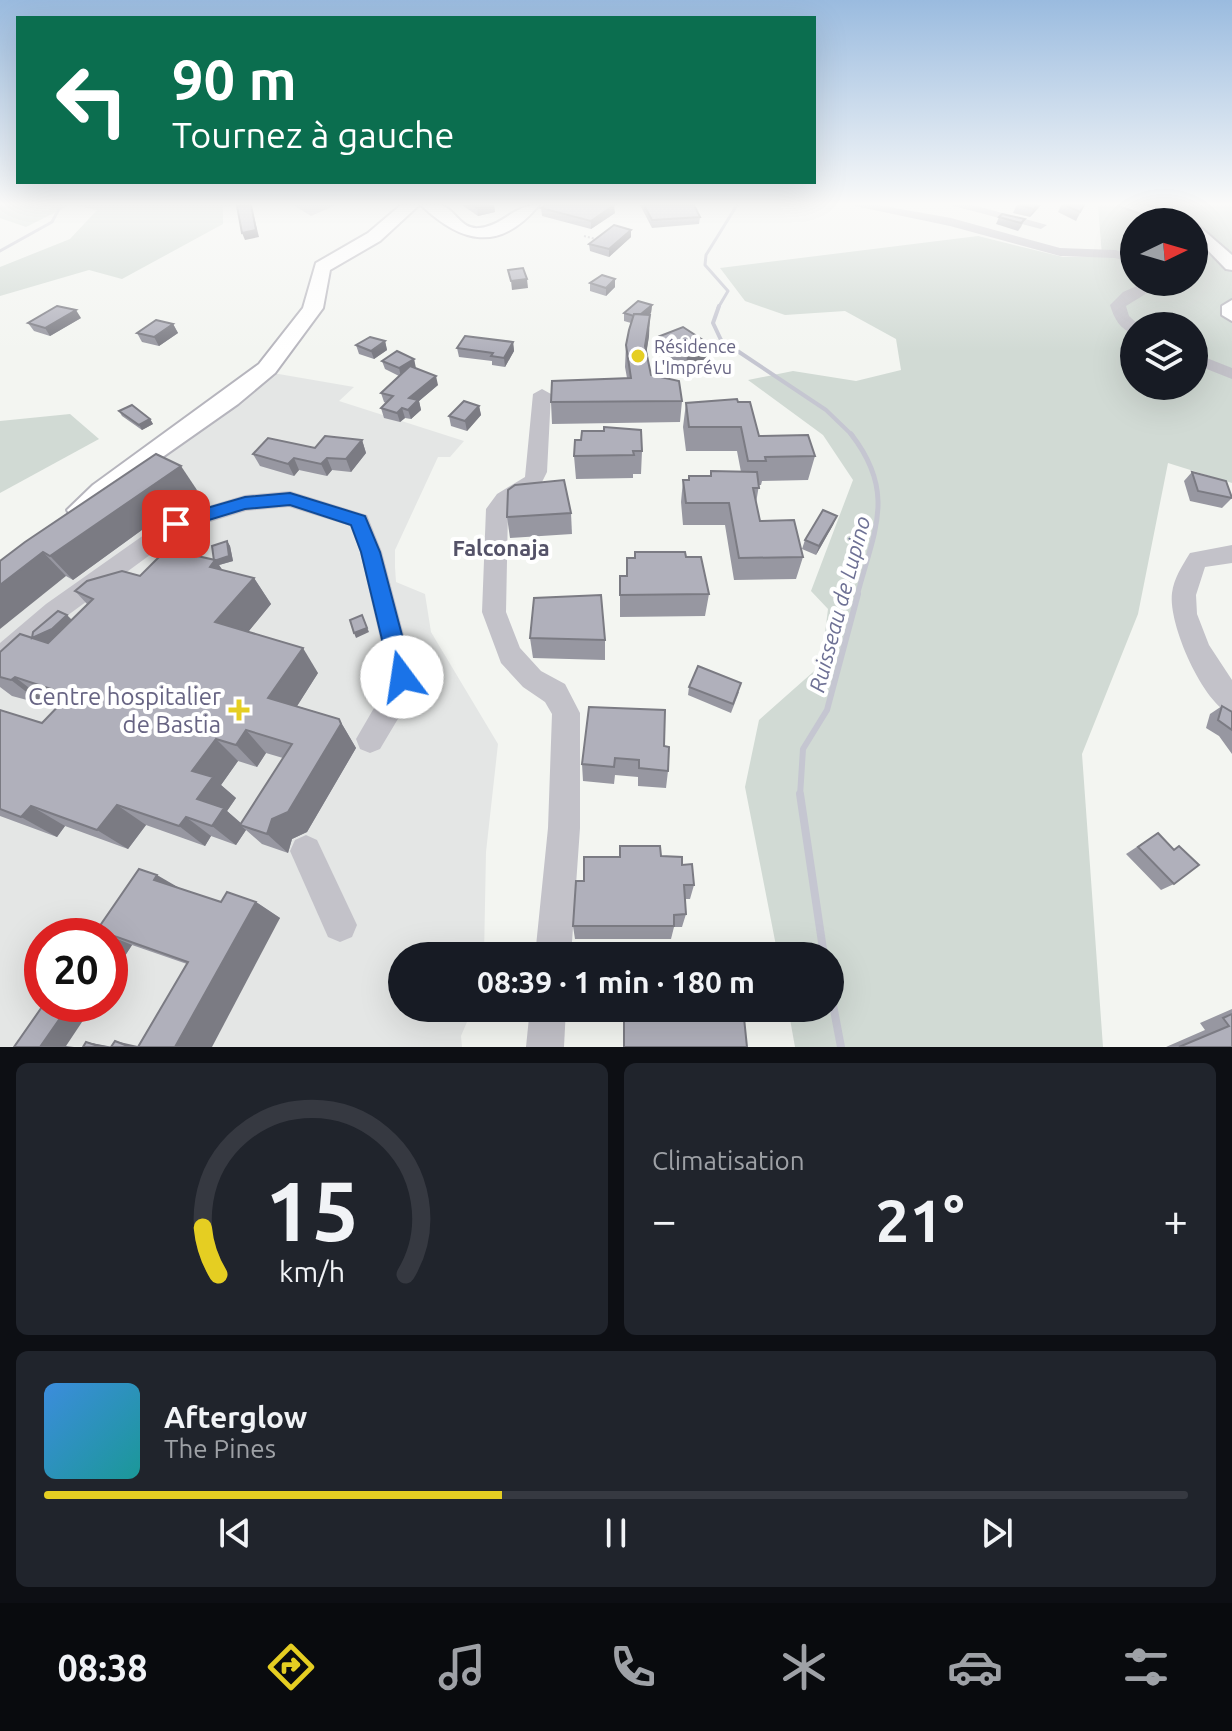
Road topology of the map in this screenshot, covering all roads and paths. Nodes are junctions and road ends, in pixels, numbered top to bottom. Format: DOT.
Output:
graph roads {
  1 [pos="345,254"];
  2 [pos="1091,254"];
  3 [pos="1120,257"];
  4 [pos="1127,296"];
  5 [pos="1232,306"];
  6 [pos="1120,312"];
  7 [pos="1232,315"];
  8 [pos="1208,364"];
  9 [pos="1232,374"];
  10 [pos="542,394"];
  11 [pos="62,525"];
  12 [pos="1232,554"];
  13 [pos="0,659"];
  14 [pos="1232,702"];
  15 [pos="370,739"];
  16 [pos="306,851"];
  17 [pos="340,925"];
  18 [pos="554,942"];
  19 [pos="547,1022"];
  20 [pos="545,1047"];
  1 -- 11 [label="main road"];
  2 -- 3 [label="street"];
  4 -- 6 [label="street"];
  5 -- 7 [label="main road"];
  8 -- 9 [label="street"];
  10 -- 18 [label="street"];
  12 -- 14 [label="street"];
  13 -- 15 [label="street"];
  16 -- 17 [label="street"];
  19 -- 20 [label="street"];
}
